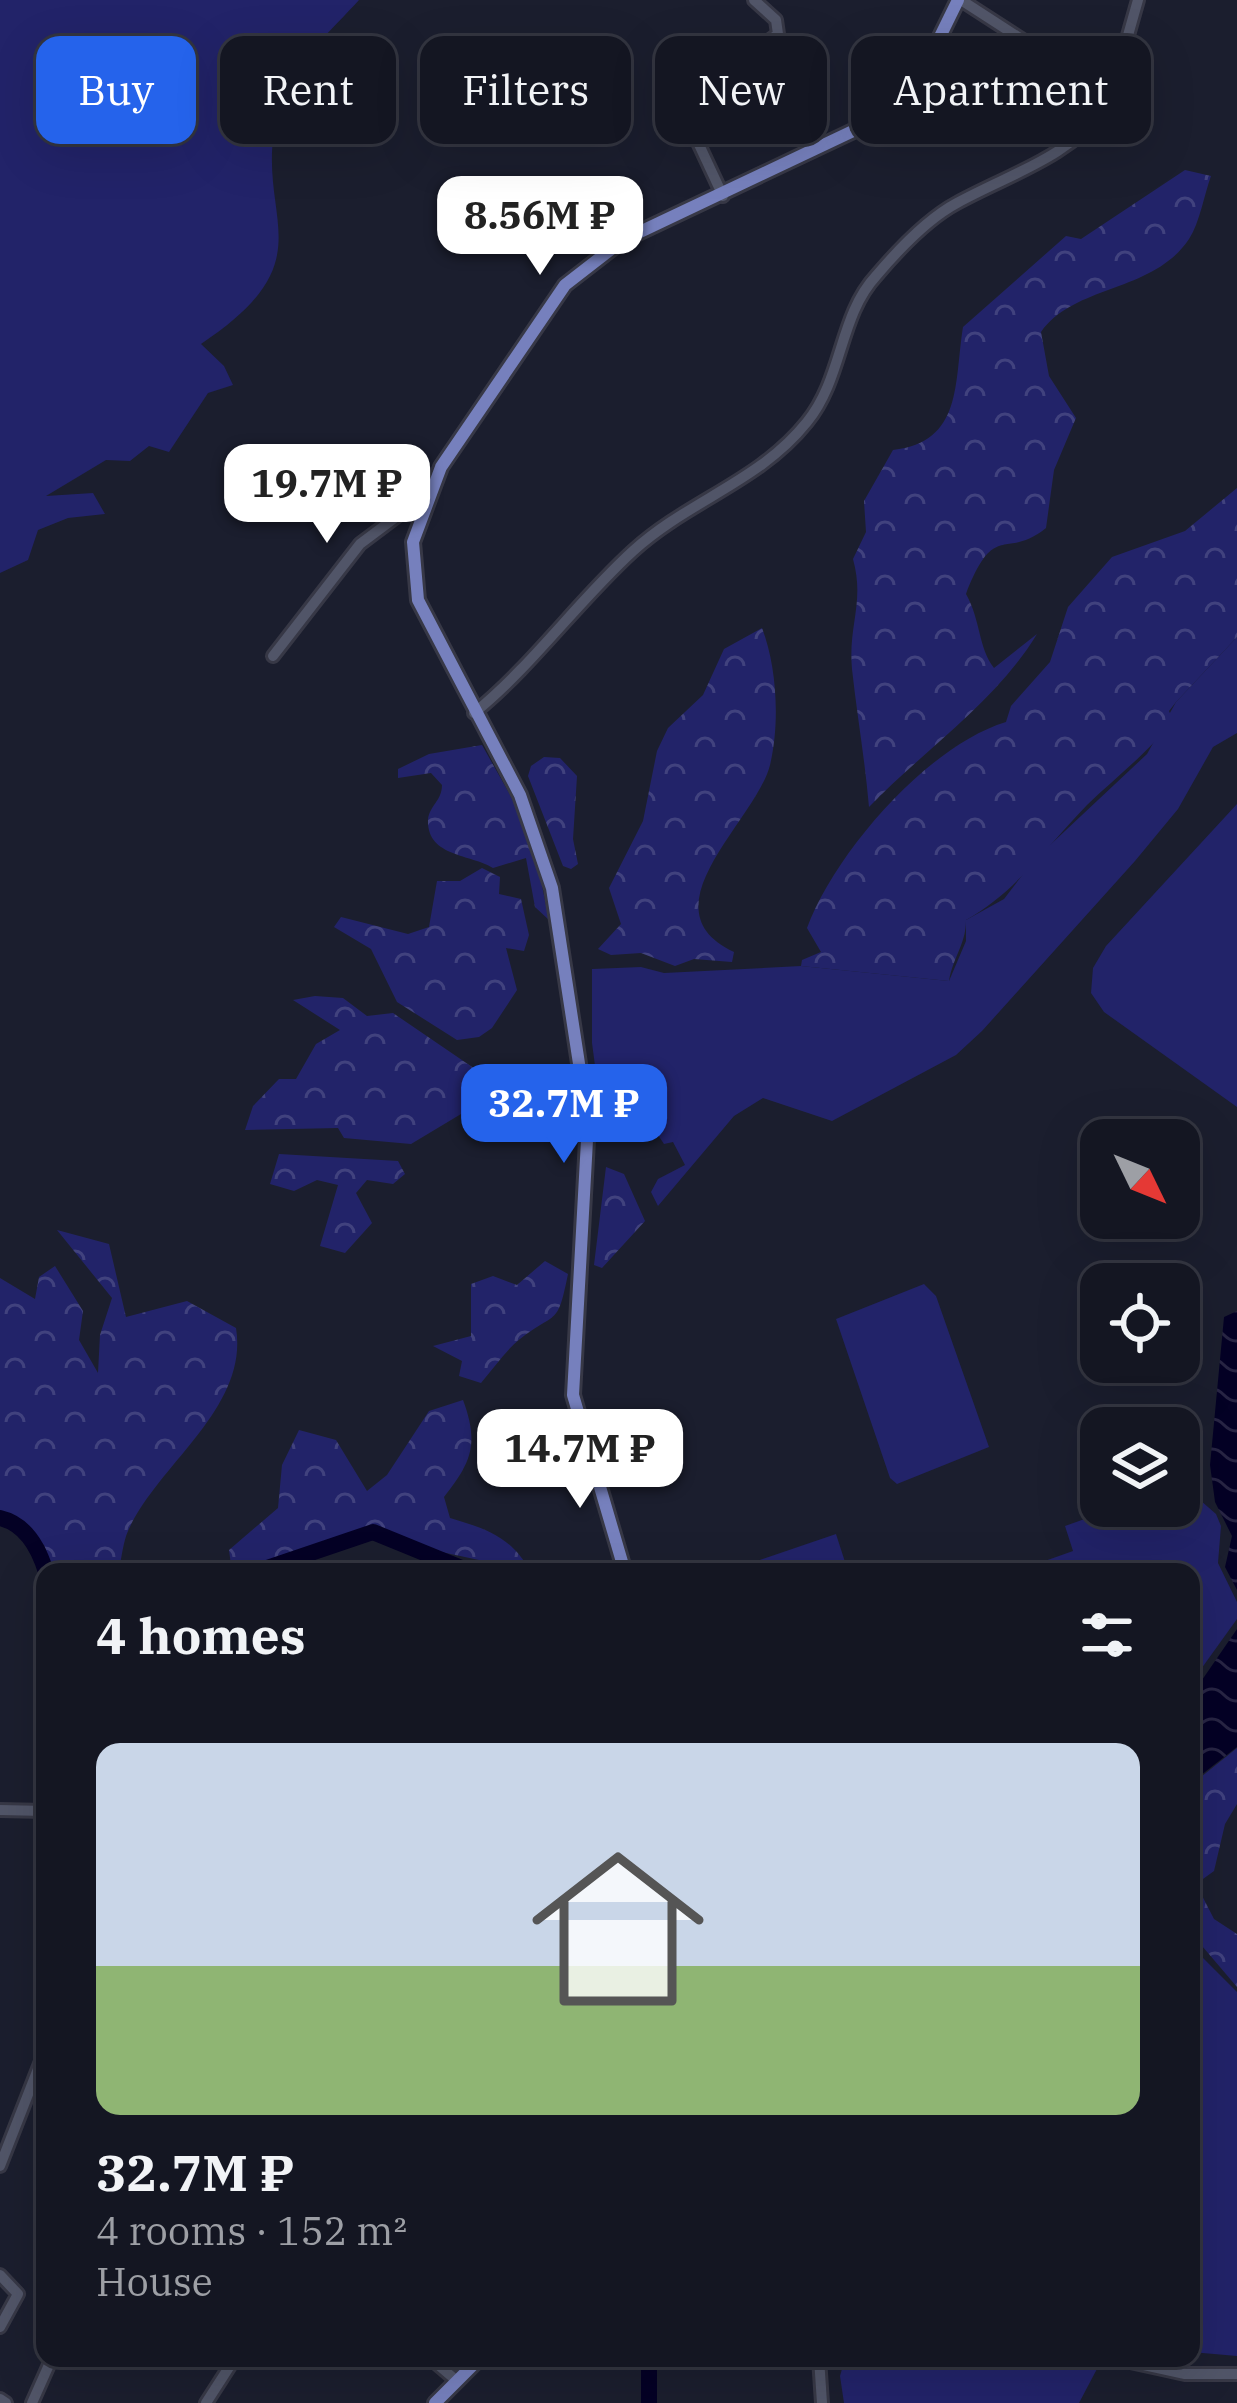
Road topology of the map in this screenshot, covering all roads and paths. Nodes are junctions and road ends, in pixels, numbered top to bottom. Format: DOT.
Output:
graph roads {
  1 [pos="754,0"];
  2 [pos="960,0"];
  3 [pos="1138,0"];
  4 [pos="1016,36"];
  5 [pos="1128,36"];
  6 [pos="1074,144"];
  7 [pos="723,196"];
  8 [pos="428,494"];
  9 [pos="273,656"];
  10 [pos="474,713"];
  11 [pos="622,1563"];
  12 [pos="0,1810"];
  13 [pos="36,1810"];
  14 [pos="36,2073"];
  15 [pos="0,2166"];
  16 [pos="0,2275"];
  17 [pos="0,2327"];
  18 [pos="48,2367"];
  19 [pos="229,2367"];
  20 [pos="441,2367"];
  21 [pos="471,2367"];
  22 [pos="820,2367"];
  23 [pos="1153,2367"];
  24 [pos="1237,2374"];
  25 [pos="458,2381"];
  26 [pos="32,2403"];
  27 [pos="206,2403"];
  28 [pos="435,2403"];
  29 [pos="822,2403"];
  1 -- 7 [label="street"];
  2 -- 4 [label="street"];
  2 -- 7 [label="main road"];
  3 -- 5 [label="street"];
  6 -- 10 [label="street"];
  7 -- 8 [label="main road"];
  8 -- 9 [label="street"];
  8 -- 10 [label="main road"];
  10 -- 11 [label="main road"];
  12 -- 13 [label="street"];
  14 -- 15 [label="street"];
  16 -- 17 [label="street"];
  18 -- 26 [label="street"];
  19 -- 27 [label="street"];
  20 -- 25 [label="street"];
  21 -- 25 [label="main road"];
  22 -- 29 [label="street"];
  23 -- 24 [label="street"];
  25 -- 28 [label="main road"];
}
